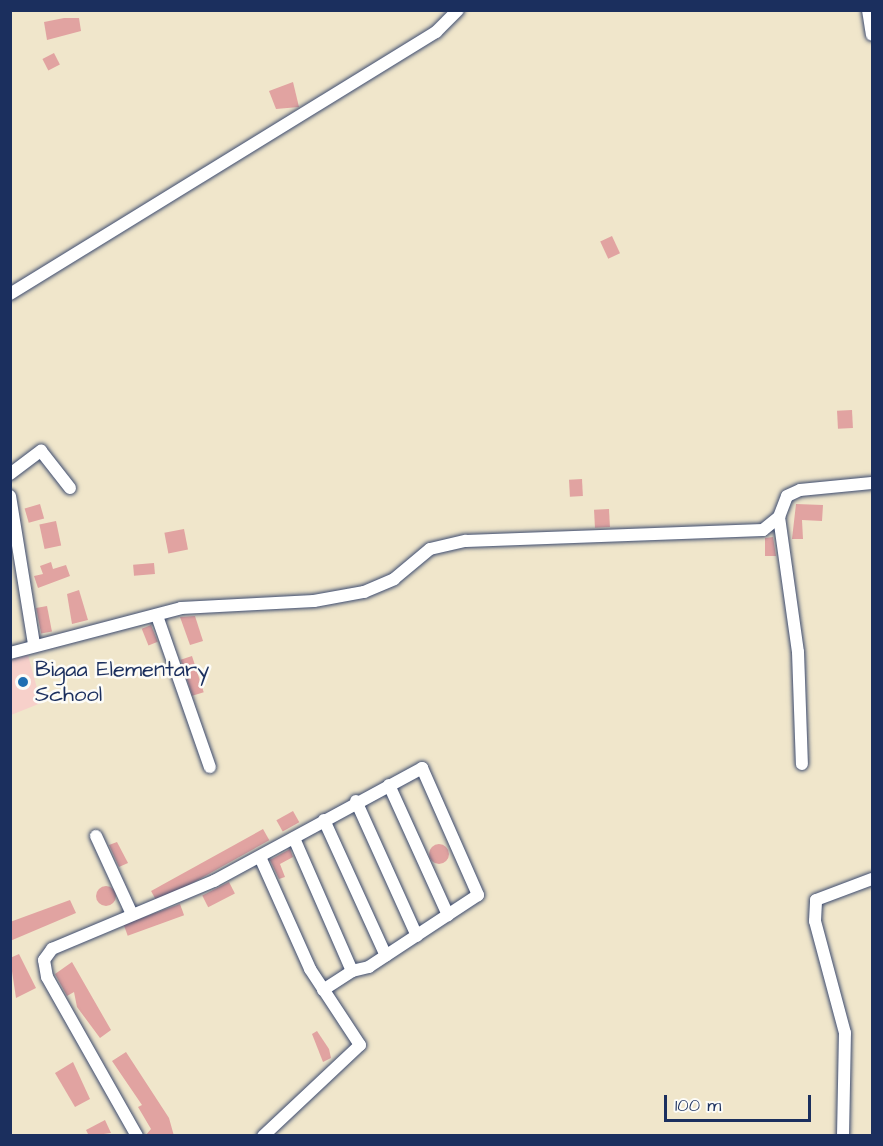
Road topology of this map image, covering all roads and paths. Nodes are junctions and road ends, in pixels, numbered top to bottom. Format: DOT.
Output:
graph roads {
  1 [pos="458,10"];
  2 [pos="868,10"];
  3 [pos="873,35"];
  4 [pos="10,294"];
  5 [pos="10,474"];
  6 [pos="873,483"];
  7 [pos="70,488"];
  8 [pos="10,496"];
  9 [pos="779,517"];
  10 [pos="157,616"];
  11 [pos="34,645"];
  12 [pos="10,653"];
  13 [pos="802,764"];
  14 [pos="210,767"];
  15 [pos="389,785"];
  16 [pos="356,801"];
  17 [pos="324,820"];
  18 [pos="96,837"];
  19 [pos="294,838"];
  20 [pos="260,857"];
  21 [pos="873,879"];
  22 [pos="131,912"];
  23 [pos="448,915"];
  24 [pos="417,936"];
  25 [pos="386,956"];
  26 [pos="352,971"];
  27 [pos="323,990"];
  28 [pos="137,1136"];
  29 [pos="263,1136"];
  30 [pos="843,1136"];
  1 -- 4 [label="street"];
  2 -- 3 [label="street"];
  5 -- 7 [label="street"];
  6 -- 9 [label="street"];
  8 -- 11 [label="street"];
  9 -- 10 [label="street"];
  9 -- 13 [label="street"];
  10 -- 11 [label="street"];
  10 -- 14 [label="street"];
  11 -- 12 [label="street"];
  15 -- 16 [label="street"];
  15 -- 23 [label="street"];
  15 -- 23 [label="street"];
  16 -- 17 [label="street"];
  16 -- 24 [label="street"];
  17 -- 19 [label="street"];
  17 -- 25 [label="street"];
  18 -- 22 [label="street"];
  19 -- 20 [label="street"];
  19 -- 26 [label="street"];
  20 -- 22 [label="street"];
  20 -- 27 [label="street"];
  21 -- 30 [label="street"];
  22 -- 28 [label="street"];
  23 -- 24 [label="street"];
  24 -- 25 [label="street"];
  25 -- 26 [label="street"];
  26 -- 27 [label="street"];
  27 -- 29 [label="street"];
}
